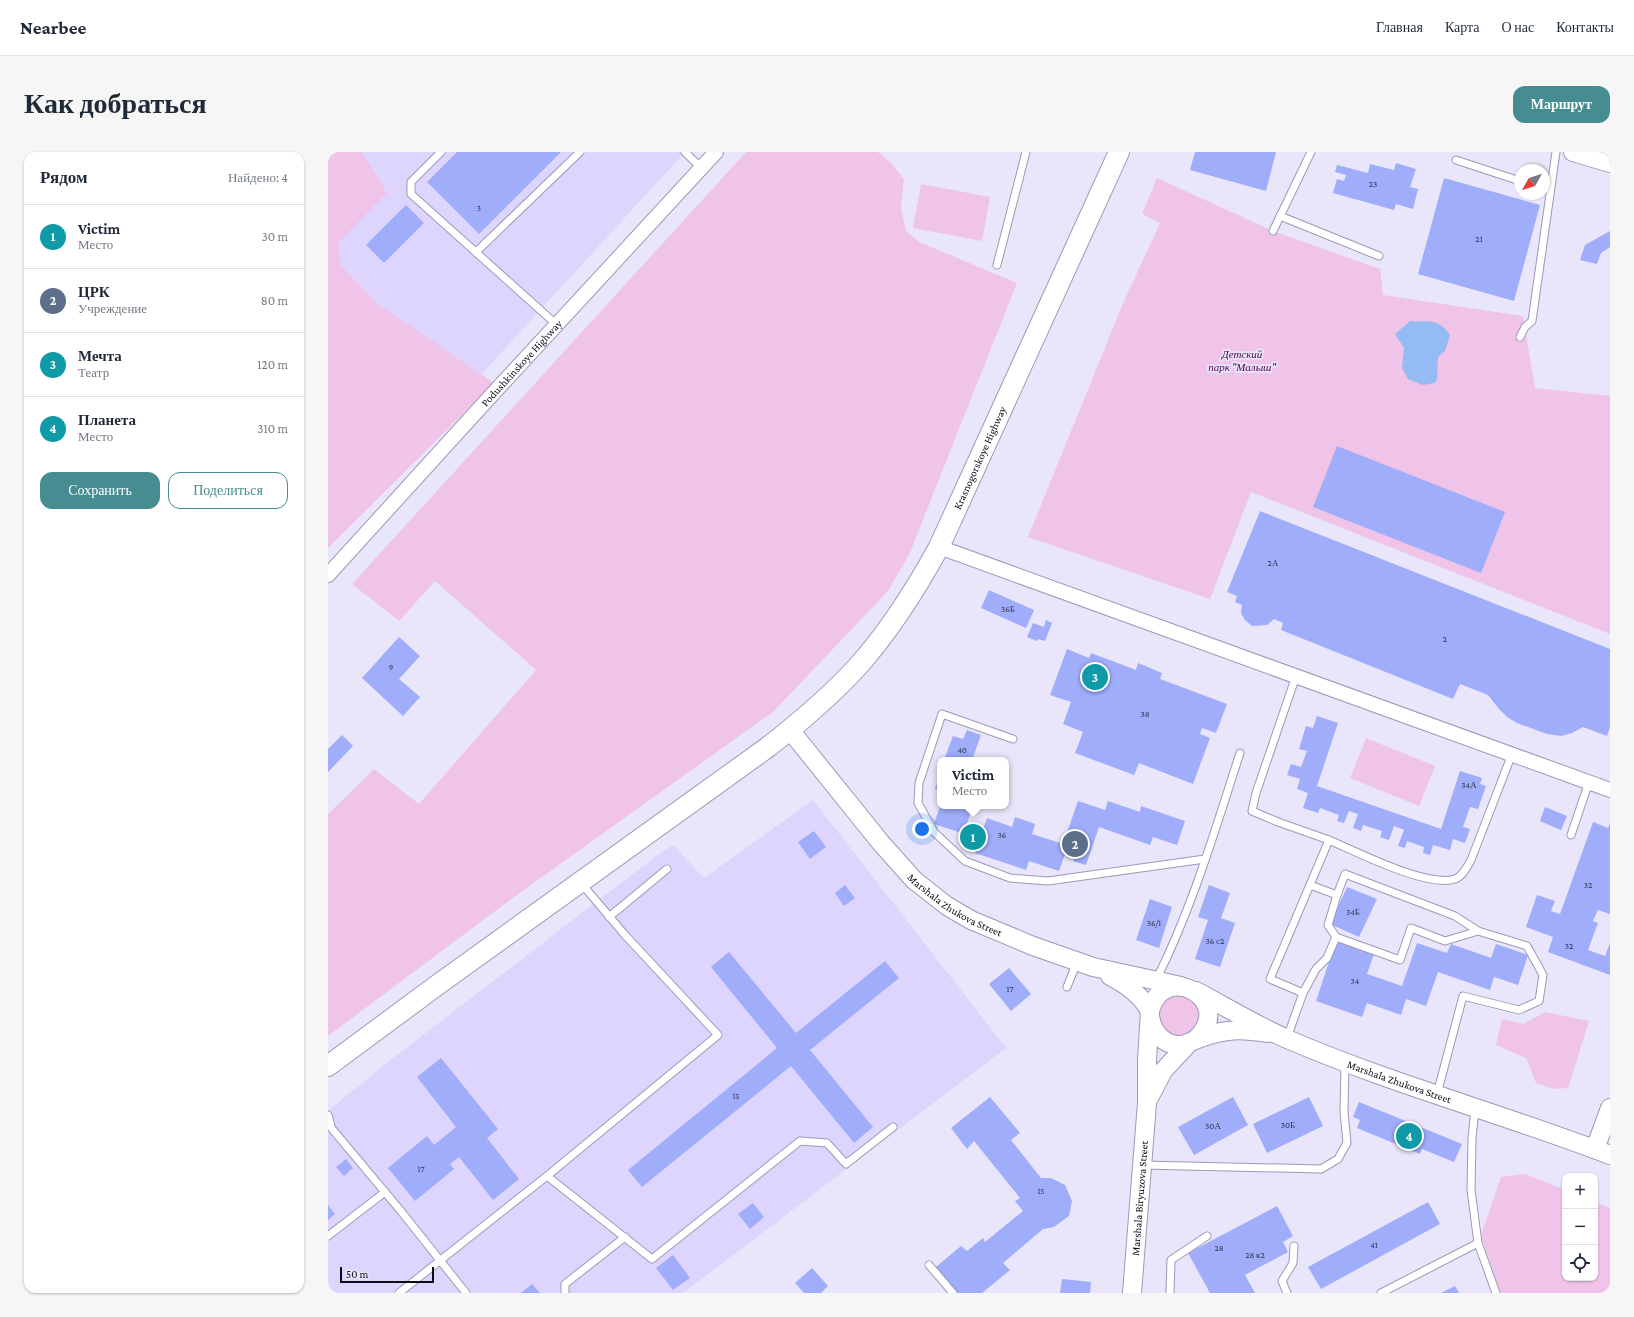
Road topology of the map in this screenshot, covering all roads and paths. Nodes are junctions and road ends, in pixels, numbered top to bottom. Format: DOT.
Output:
graph roads {
  1 [pos="441,152"];
  2 [pos="580,152"];
  3 [pos="685,152"];
  4 [pos="716,152"];
  5 [pos="1026,152"];
  6 [pos="1119,152"];
  7 [pos="1311,152"];
  8 [pos="1556,152"];
  9 [pos="1573,152"];
  10 [pos="1456,160"];
  11 [pos="1610,163"];
  12 [pos="701,168"];
  13 [pos="1550,177"];
  14 [pos="1514,179"];
  15 [pos="1546,200"];
  16 [pos="1280,216"];
  17 [pos="1273,231"];
  18 [pos="476,252"];
  19 [pos="1379,256"];
  20 [pos="997,265"];
  21 [pos="557,325"];
  22 [pos="1520,337"];
  23 [pos="939,547"];
  24 [pos="328,575"];
  25 [pos="1296,676"];
  26 [pos="790,730"];
  27 [pos="1013,739"];
  28 [pos="1240,753"];
  29 [pos="1512,754"];
  30 [pos="1589,782"];
  31 [pos="1610,790"];
  32 [pos="1571,835"];
  33 [pos="1329,840"];
  34 [pos="1205,859"];
  35 [pos="667,869"];
  36 [pos="580,882"];
  37 [pos="1310,885"];
  38 [pos="1336,895"];
  39 [pos="609,917"];
  40 [pos="1478,931"];
  41 [pos="1336,937"];
  42 [pos="1085,964"];
  43 [pos="1155,981"];
  44 [pos="1067,987"];
  45 [pos="1188,989"];
  46 [pos="1303,993"];
  47 [pos="1150,1013"];
  48 [pos="1283,1037"];
  49 [pos="1192,1041"];
  50 [pos="1345,1062"];
  51 [pos="328,1066"];
  52 [pos="1436,1095"];
  53 [pos="1147,1103"];
  54 [pos="1475,1108"];
  55 [pos="1610,1108"];
  56 [pos="328,1115"];
  57 [pos="330,1125"];
  58 [pos="893,1127"];
  59 [pos="1603,1152"];
  60 [pos="1142,1166"];
  61 [pos="547,1176"];
  62 [pos="385,1192"];
  63 [pos="328,1236"];
  64 [pos="1207,1236"];
  65 [pos="625,1237"];
  66 [pos="1478,1243"];
  67 [pos="1294,1246"];
  68 [pos="439,1260"];
  69 [pos="929,1265"];
  70 [pos="398,1293"];
  71 [pos="466,1293"];
  72 [pos="565,1293"];
  73 [pos="953,1293"];
  74 [pos="1132,1293"];
  75 [pos="1170,1293"];
  76 [pos="1287,1293"];
  77 [pos="1381,1293"];
  78 [pos="1496,1293"];
  1 -- 18 [label="lane"];
  2 -- 18 [label="lane"];
  3 -- 12 [label="lane"];
  4 -- 12 [label="street, Podushkinskoye Highway"];
  5 -- 20 [label="lane"];
  6 -- 23 [label="main road, Krasnogorskoye Highway"];
  7 -- 16 [label="lane"];
  8 -- 13 [label="lane"];
  9 -- 11 [label="street"];
  10 -- 14 [label="lane"];
  12 -- 21 [label="street, Podushkinskoye Highway"];
  15 -- 22 [label="lane"];
  16 -- 17 [label="lane"];
  16 -- 19 [label="lane"];
  18 -- 21 [label="lane"];
  21 -- 24 [label="street, Podushkinskoye Highway"];
  23 -- 25 [label="street"];
  23 -- 26 [label="main road, Krasnogorskoye Highway"];
  25 -- 29 [label="street"];
  25 -- 33 [label="lane"];
  26 -- 36 [label="main road, Krasnogorskoye Highway"];
  26 -- 42 [label="street, Marshala Zhukova Street"];
  27 -- 34 [label="lane"];
  28 -- 34 [label="lane"];
  29 -- 30 [label="street"];
  29 -- 33 [label="lane"];
  30 -- 31 [label="street"];
  30 -- 32 [label="lane"];
  33 -- 37 [label="lane"];
  34 -- 43 [label="lane"];
  35 -- 39 [label="lane"];
  36 -- 39 [label="lane"];
  36 -- 51 [label="main road, Krasnogorskoye Highway"];
  37 -- 38 [label="lane"];
  37 -- 46 [label="lane"];
  38 -- 40 [label="lane"];
  38 -- 41 [label="lane"];
  39 -- 61 [label="lane"];
  40 -- 41 [label="lane"];
  40 -- 52 [label="lane"];
  41 -- 46 [label="lane"];
  42 -- 43 [label="street, Marshala Zhukova Street"];
  42 -- 44 [label="lane"];
  42 -- 47 [label="street"];
  43 -- 45 [label="street, Marshala Zhukova Street"];
  45 -- 47 [label="street"];
  45 -- 48 [label="street, Marshala Zhukova Street"];
  45 -- 49 [label="street"];
  46 -- 48 [label="lane"];
  47 -- 49 [label="street"];
  47 -- 53 [label="street, Marshala Biryuzova Street"];
  48 -- 49 [label="street"];
  48 -- 50 [label="street, Marshala Zhukova Street"];
  49 -- 53 [label="street"];
  50 -- 52 [label="street, Marshala Zhukova Street"];
  50 -- 60 [label="lane"];
  52 -- 54 [label="street, Marshala Zhukova Street"];
  53 -- 60 [label="street, Marshala Biryuzova Street"];
  54 -- 59 [label="street, Marshala Zhukova Street"];
  54 -- 66 [label="lane"];
  55 -- 59 [label="street"];
  56 -- 57 [label="lane"];
  57 -- 62 [label="lane"];
  58 -- 65 [label="lane"];
  60 -- 74 [label="street, Marshala Biryuzova Street"];
  61 -- 65 [label="lane"];
  61 -- 68 [label="lane"];
  62 -- 63 [label="lane"];
  62 -- 68 [label="lane"];
  64 -- 75 [label="lane"];
  65 -- 72 [label="lane"];
  66 -- 77 [label="lane"];
  66 -- 78 [label="lane"];
  67 -- 76 [label="lane"];
  68 -- 70 [label="lane"];
  68 -- 71 [label="lane"];
  69 -- 73 [label="lane"];
}
